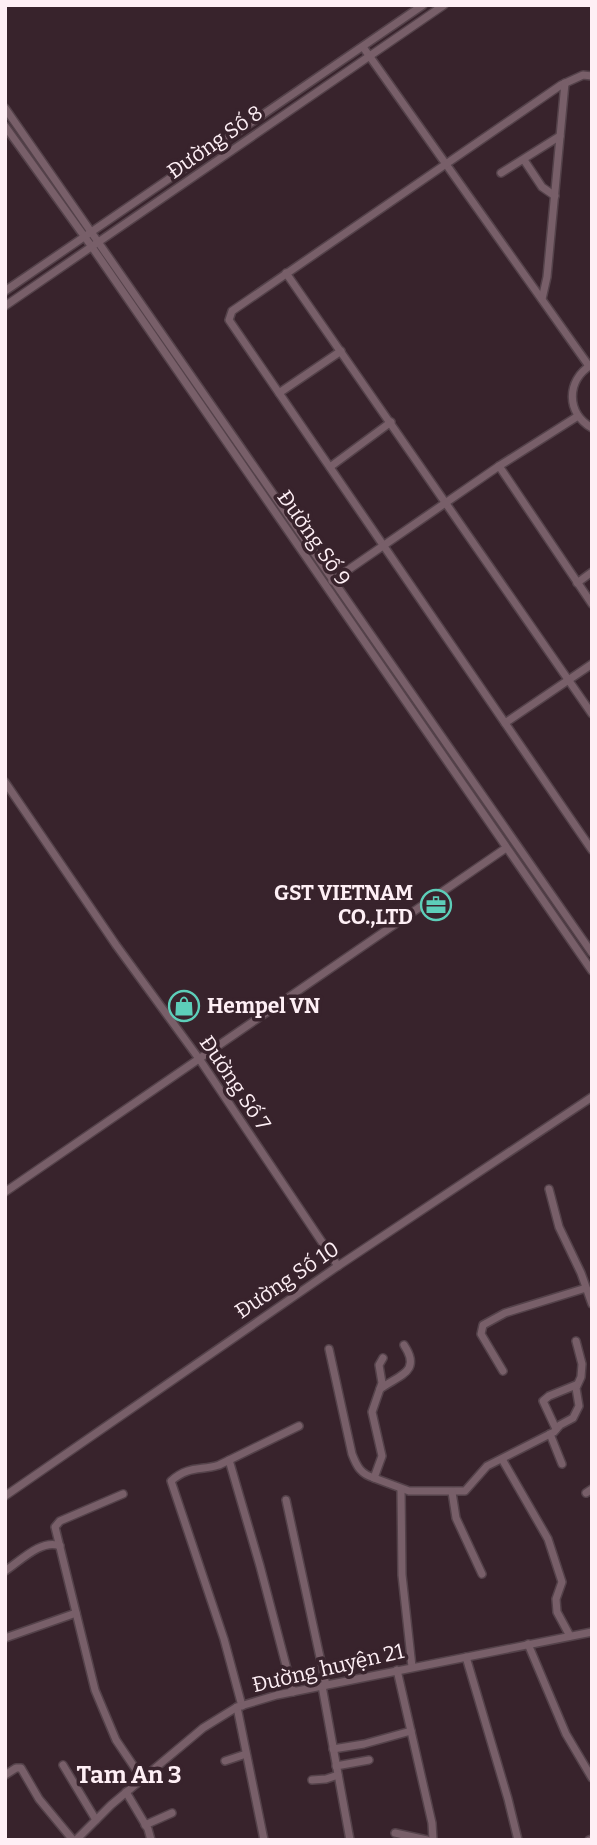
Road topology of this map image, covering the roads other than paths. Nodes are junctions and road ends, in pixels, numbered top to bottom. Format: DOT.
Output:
graph roads {
  1 [pos="423,5"];
  2 [pos="444,5"];
  3 [pos="363,47"];
  4 [pos="368,57"];
  5 [pos="592,76"];
  6 [pos="565,83"];
  7 [pos="5,108"];
  8 [pos="5,126"];
  9 [pos="560,136"];
  10 [pos="524,160"];
  11 [pos="446,163"];
  12 [pos="501,173"];
  13 [pos="555,197"];
  14 [pos="91,232"];
  15 [pos="83,238"];
  16 [pos="100,242"];
  17 [pos="92,247"];
  18 [pos="286,273"];
  19 [pos="5,291"];
  20 [pos="542,299"];
  21 [pos="5,306"];
  22 [pos="341,351"];
  23 [pos="590,365"];
  24 [pos="279,393"];
  25 [pos="578,416"];
  26 [pos="391,422"];
  27 [pos="592,428"];
  28 [pos="499,466"];
  29 [pos="330,467"];
  30 [pos="446,503"];
  31 [pos="383,545"];
  32 [pos="592,572"];
  33 [pos="334,580"];
  34 [pos="577,583"];
  35 [pos="325,585"];
  36 [pos="592,604"];
  37 [pos="592,664"];
  38 [pos="568,679"];
  39 [pos="592,714"];
  40 [pos="505,723"];
  41 [pos="5,782"];
  42 [pos="506,848"];
  43 [pos="592,850"];
  44 [pos="592,953"];
  45 [pos="592,971"];
  46 [pos="200,1060"];
  47 [pos="592,1097"];
  48 [pos="549,1189"];
  49 [pos="5,1192"];
  50 [pos="338,1266"];
  51 [pos="586,1288"];
  52 [pos="592,1304"];
  53 [pos="576,1341"];
  54 [pos="404,1345"];
  55 [pos="329,1349"];
  56 [pos="383,1358"];
  57 [pos="503,1371"];
  58 [pos="576,1385"];
  59 [pos="380,1389"];
  60 [pos="299,1426"];
  61 [pos="553,1431"];
  62 [pos="229,1460"];
  63 [pos="502,1460"];
  64 [pos="562,1464"];
  65 [pos="374,1478"];
  66 [pos="401,1489"];
  67 [pos="452,1492"];
  68 [pos="123,1494"];
  69 [pos="5,1496"];
  70 [pos="286,1500"];
  71 [pos="60,1546"];
  72 [pos="5,1571"];
  73 [pos="482,1574"];
  74 [pos="76,1613"];
  75 [pos="592,1632"];
  76 [pos="570,1636"];
  77 [pos="5,1638"];
  78 [pos="528,1644"];
  79 [pos="466,1657"];
  80 [pos="412,1667"];
  81 [pos="397,1670"];
  82 [pos="324,1686"];
  83 [pos="293,1692"];
  84 [pos="239,1707"];
  85 [pos="411,1731"];
  86 [pos="333,1749"];
  87 [pos="246,1754"];
  88 [pos="369,1760"];
  89 [pos="225,1761"];
  90 [pos="63,1765"];
  91 [pos="336,1766"];
  92 [pos="5,1775"];
  93 [pos="338,1775"];
  94 [pos="592,1777"];
  95 [pos="143,1780"];
  96 [pos="313,1780"];
  97 [pos="126,1793"];
  98 [pos="172,1813"];
  99 [pos="96,1820"];
  100 [pos="145,1825"];
  101 [pos="395,1833"];
  102 [pos="79,1838"];
  103 [pos="151,1840"];
  104 [pos="264,1840"];
  105 [pos="350,1840"];
  106 [pos="427,1840"];
  107 [pos="433,1840"];
  108 [pos="517,1840"];
  1 -- 3 [label="street, Đường Số 8"];
  2 -- 4 [label="street, Đường Số 8"];
  3 -- 4 [label="street"];
  3 -- 14 [label="street, Đường Số 8"];
  4 -- 11 [label="street"];
  4 -- 16 [label="street, Đường Số 8"];
  5 -- 6 [label="street"];
  6 -- 9 [label="street"];
  6 -- 11 [label="street"];
  7 -- 14 [label="street, Đường Số 9"];
  8 -- 15 [label="street, Đường Số 9"];
  9 -- 10 [label="street"];
  9 -- 13 [label="street"];
  10 -- 12 [label="street"];
  10 -- 13 [label="street"];
  11 -- 18 [label="street"];
  11 -- 20 [label="street"];
  13 -- 20 [label="street"];
  14 -- 15 [label="street, Đường Số 8"];
  14 -- 16 [label="street, Đường Số 9"];
  15 -- 17 [label="street, Đường Số 9"];
  15 -- 19 [label="street, Đường Số 8"];
  16 -- 17 [label="street, Đường Số 8"];
  16 -- 33 [label="street, Đường Số 9"];
  17 -- 21 [label="street, Đường Số 8"];
  17 -- 35 [label="street, Đường Số 9"];
  18 -- 22 [label="street"];
  18 -- 24 [label="street"];
  20 -- 23 [label="street"];
  22 -- 24 [label="street"];
  22 -- 26 [label="street"];
  23 -- 25 [label="street"];
  24 -- 29 [label="street"];
  25 -- 27 [label="street"];
  25 -- 28 [label="street"];
  26 -- 29 [label="street"];
  26 -- 30 [label="street"];
  28 -- 30 [label="street"];
  28 -- 34 [label="street"];
  29 -- 31 [label="street"];
  30 -- 31 [label="street"];
  30 -- 38 [label="street"];
  31 -- 33 [label="street"];
  31 -- 40 [label="street"];
  32 -- 34 [label="street"];
  33 -- 35 [label="street"];
  33 -- 44 [label="street, Đường Số 9"];
  34 -- 36 [label="street"];
  35 -- 42 [label="street, Đường Số 9"];
  37 -- 38 [label="street"];
  38 -- 39 [label="street"];
  38 -- 40 [label="street"];
  40 -- 43 [label="street"];
  41 -- 46 [label="street, Đường Số 7"];
  42 -- 45 [label="street, Đường Số 9"];
  42 -- 46 [label="street"];
  46 -- 49 [label="street"];
  46 -- 50 [label="street, Đường Số 7"];
  47 -- 50 [label="street, Đường Số 10"];
  48 -- 51 [label="street"];
  50 -- 69 [label="street, Đường Số 10"];
  51 -- 52 [label="street"];
  51 -- 57 [label="street"];
  53 -- 58 [label="street"];
  54 -- 59 [label="street"];
  55 -- 65 [label="street"];
  56 -- 59 [label="street"];
  58 -- 61 [label="street"];
  58 -- 61 [label="street"];
  59 -- 65 [label="street"];
  60 -- 62 [label="street"];
  61 -- 63 [label="street"];
  61 -- 64 [label="street"];
  62 -- 83 [label="street"];
  62 -- 84 [label="street"];
  63 -- 67 [label="street"];
  63 -- 76 [label="street"];
  65 -- 66 [label="street"];
  66 -- 67 [label="street"];
  66 -- 80 [label="street"];
  67 -- 73 [label="street"];
  68 -- 71 [label="street"];
  70 -- 82 [label="street"];
  71 -- 72 [label="street"];
  71 -- 74 [label="street"];
  74 -- 77 [label="street"];
  74 -- 95 [label="street"];
  75 -- 76 [label="street, Đường huyện 21"];
  76 -- 78 [label="street, Đường huyện 21"];
  78 -- 79 [label="street, Đường huyện 21"];
  78 -- 94 [label="street"];
  79 -- 80 [label="street, Đường huyện 21"];
  79 -- 108 [label="street"];
  80 -- 81 [label="street, Đường huyện 21"];
  81 -- 82 [label="street, Đường huyện 21"];
  81 -- 85 [label="street"];
  82 -- 83 [label="street, Đường huyện 21"];
  82 -- 86 [label="street"];
  83 -- 84 [label="street, Đường huyện 21"];
  84 -- 87 [label="street"];
  84 -- 95 [label="street, Đường huyện 21"];
  85 -- 86 [label="street"];
  85 -- 107 [label="street"];
  86 -- 91 [label="street"];
  87 -- 89 [label="street"];
  87 -- 104 [label="street"];
  88 -- 91 [label="street"];
  90 -- 99 [label="street"];
  91 -- 93 [label="street"];
  92 -- 102 [label="street"];
  93 -- 96 [label="street"];
  93 -- 105 [label="street"];
  95 -- 97 [label="street, Đường huyện 21"];
  97 -- 99 [label="street, Đường huyện 21"];
  97 -- 100 [label="street"];
  98 -- 100 [label="street"];
  99 -- 102 [label="street, Đường huyện 21"];
  100 -- 103 [label="street"];
  101 -- 106 [label="street"];
}
